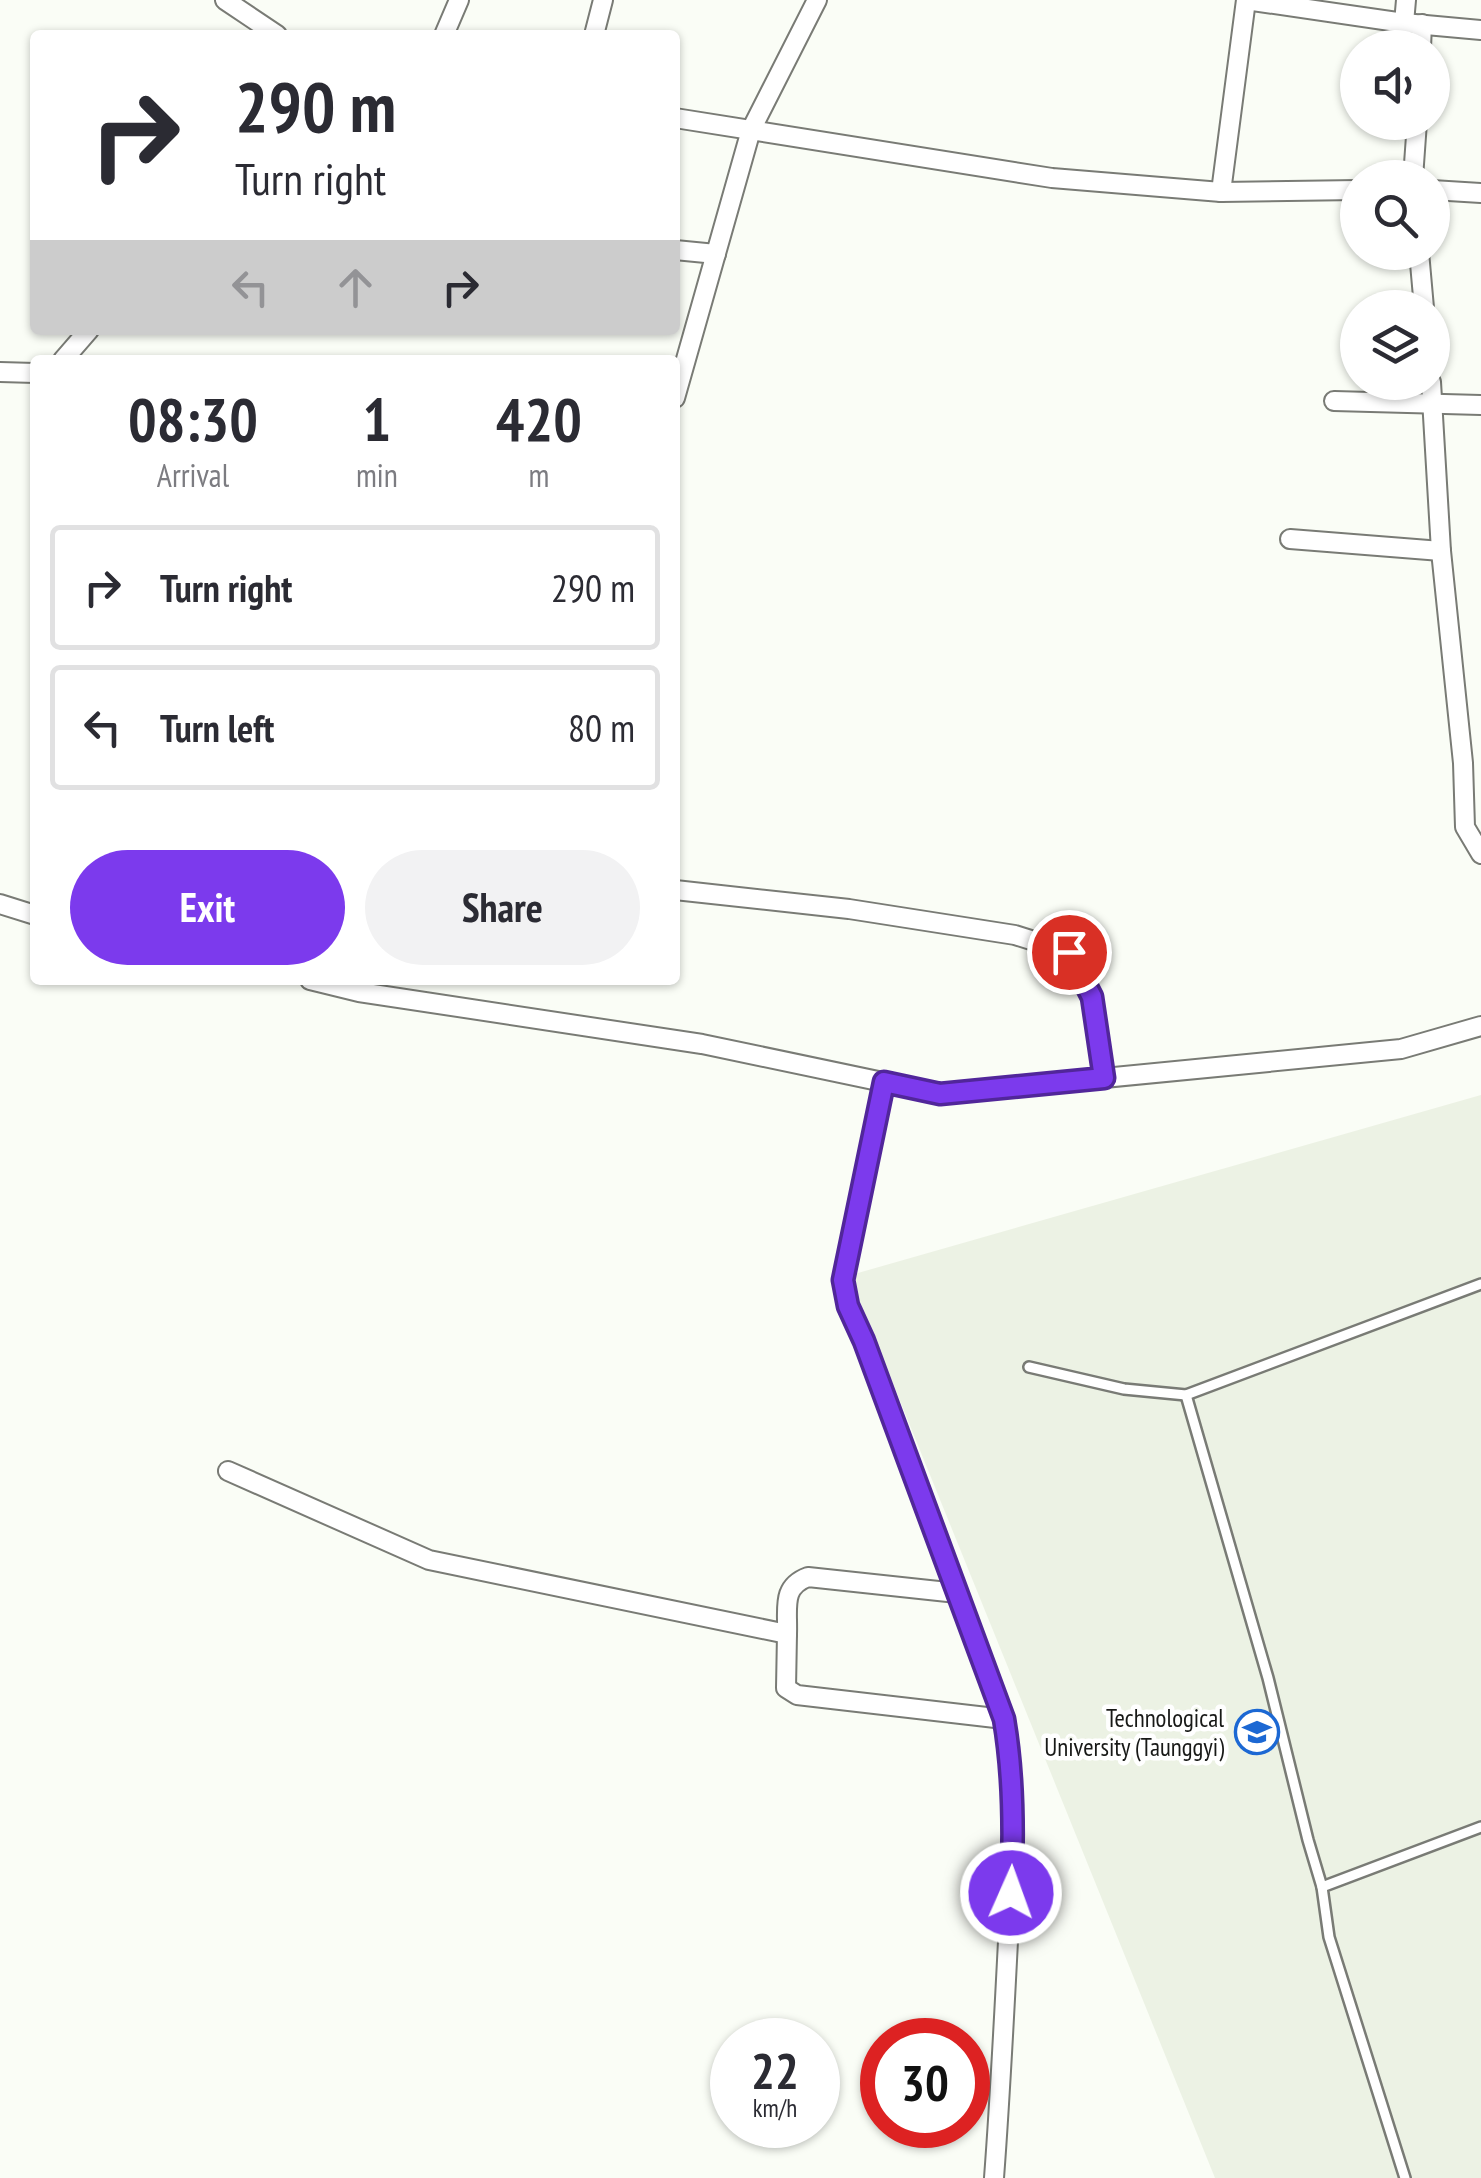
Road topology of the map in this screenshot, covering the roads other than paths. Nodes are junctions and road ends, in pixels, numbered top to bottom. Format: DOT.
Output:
graph roads {
  1 [pos="224,0"];
  2 [pos="460,0"];
  3 [pos="604,0"];
  4 [pos="818,0"];
  5 [pos="1246,0"];
  6 [pos="1406,0"];
  7 [pos="1413,23"];
  8 [pos="269,30"];
  9 [pos="446,30"];
  10 [pos="595,30"];
  11 [pos="1415,30"];
  12 [pos="1481,30"];
  13 [pos="680,119"];
  14 [pos="751,130"];
  15 [pos="1340,190"];
  16 [pos="1450,191"];
  17 [pos="1220,192"];
  18 [pos="1481,194"];
  19 [pos="680,250"];
  20 [pos="716,254"];
  21 [pos="85,335"];
  22 [pos="67,355"];
  23 [pos="0,372"];
  24 [pos="30,372"];
  25 [pos="680,380"];
  26 [pos="1334,402"];
  27 [pos="1432,402"];
  28 [pos="1481,406"];
  29 [pos="1290,539"];
  30 [pos="1440,550"];
  31 [pos="1481,854"];
  32 [pos="680,890"];
  33 [pos="0,904"];
  34 [pos="30,913"];
  35 [pos="331,985"];
  36 [pos="1481,1026"];
  37 [pos="1104,1078"];
  38 [pos="884,1082"];
  39 [pos="1481,1284"];
  40 [pos="1029,1367"];
  41 [pos="1186,1395"];
  42 [pos="228,1471"];
  43 [pos="957,1593"];
  44 [pos="787,1634"];
  45 [pos="1004,1719"];
  46 [pos="1481,1827"];
  47 [pos="1322,1888"];
  48 [pos="994,2178"];
  49 [pos="1405,2178"];
  1 -- 8 [label="street"];
  2 -- 9 [label="street"];
  3 -- 10 [label="street"];
  4 -- 14 [label="street"];
  5 -- 7 [label="street"];
  5 -- 17 [label="street"];
  6 -- 7 [label="street"];
  7 -- 11 [label="street"];
  7 -- 12 [label="street"];
  13 -- 14 [label="street"];
  14 -- 17 [label="street"];
  14 -- 20 [label="street"];
  15 -- 17 [label="street"];
  16 -- 18 [label="street"];
  19 -- 20 [label="street"];
  20 -- 25 [label="street"];
  21 -- 22 [label="street"];
  23 -- 24 [label="street"];
  26 -- 27 [label="street"];
  27 -- 28 [label="street"];
  27 -- 30 [label="street"];
  29 -- 30 [label="street"];
  30 -- 31 [label="street"];
  32 -- 37 [label="street"];
  33 -- 34 [label="street"];
  35 -- 38 [label="street"];
  36 -- 37 [label="street"];
  37 -- 38 [label="street"];
  38 -- 43 [label="street"];
  39 -- 41 [label="lane"];
  40 -- 41 [label="lane"];
  41 -- 47 [label="lane"];
  42 -- 44 [label="street"];
  43 -- 44 [label="street"];
  43 -- 45 [label="street"];
  44 -- 45 [label="street"];
  45 -- 48 [label="street"];
  46 -- 47 [label="lane"];
  47 -- 49 [label="lane"];
}
